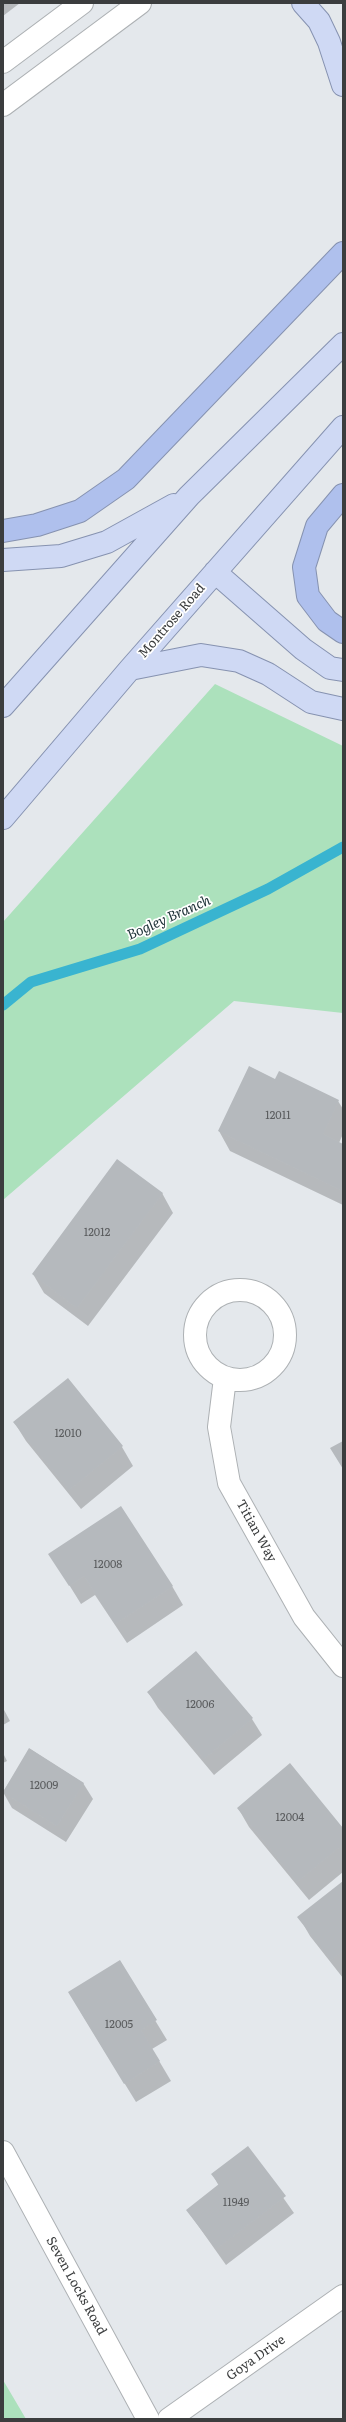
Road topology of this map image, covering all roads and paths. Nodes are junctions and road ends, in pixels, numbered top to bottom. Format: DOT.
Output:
graph roads {
  1 [pos="82,3"];
  2 [pos="140,3"];
  3 [pos="303,3"];
  4 [pos="3,62"];
  5 [pos="343,85"];
  6 [pos="3,105"];
  7 [pos="343,253"];
  8 [pos="343,344"];
  9 [pos="343,427"];
  10 [pos="343,495"];
  11 [pos="189,496"];
  12 [pos="3,531"];
  13 [pos="3,560"];
  14 [pos="215,572"];
  15 [pos="343,632"];
  16 [pos="130,669"];
  17 [pos="343,670"];
  18 [pos="3,706"];
  19 [pos="343,709"];
  20 [pos="3,818"];
  21 [pos="225,1378"];
  22 [pos="343,1666"];
  23 [pos="3,2152"];
  24 [pos="343,2296"];
  25 [pos="148,2419"];
  26 [pos="169,2419"];
  1 -- 4 [label="street"];
  2 -- 6 [label="street"];
  3 -- 5 [label="main road"];
  7 -- 12 [label="highway"];
  8 -- 11 [label="main road"];
  9 -- 14 [label="main road, Montrose Road"];
  10 -- 15 [label="highway"];
  11 -- 13 [label="main road"];
  11 -- 18 [label="main road"];
  14 -- 16 [label="main road, Montrose Road"];
  14 -- 17 [label="main road"];
  16 -- 19 [label="main road"];
  16 -- 20 [label="main road, Montrose Road"];
  21 -- 21 [label="street"];
  21 -- 22 [label="street, Titian Way"];
  23 -- 25 [label="street, Seven Locks Road"];
  24 -- 26 [label="street, Goya Drive"];
}
